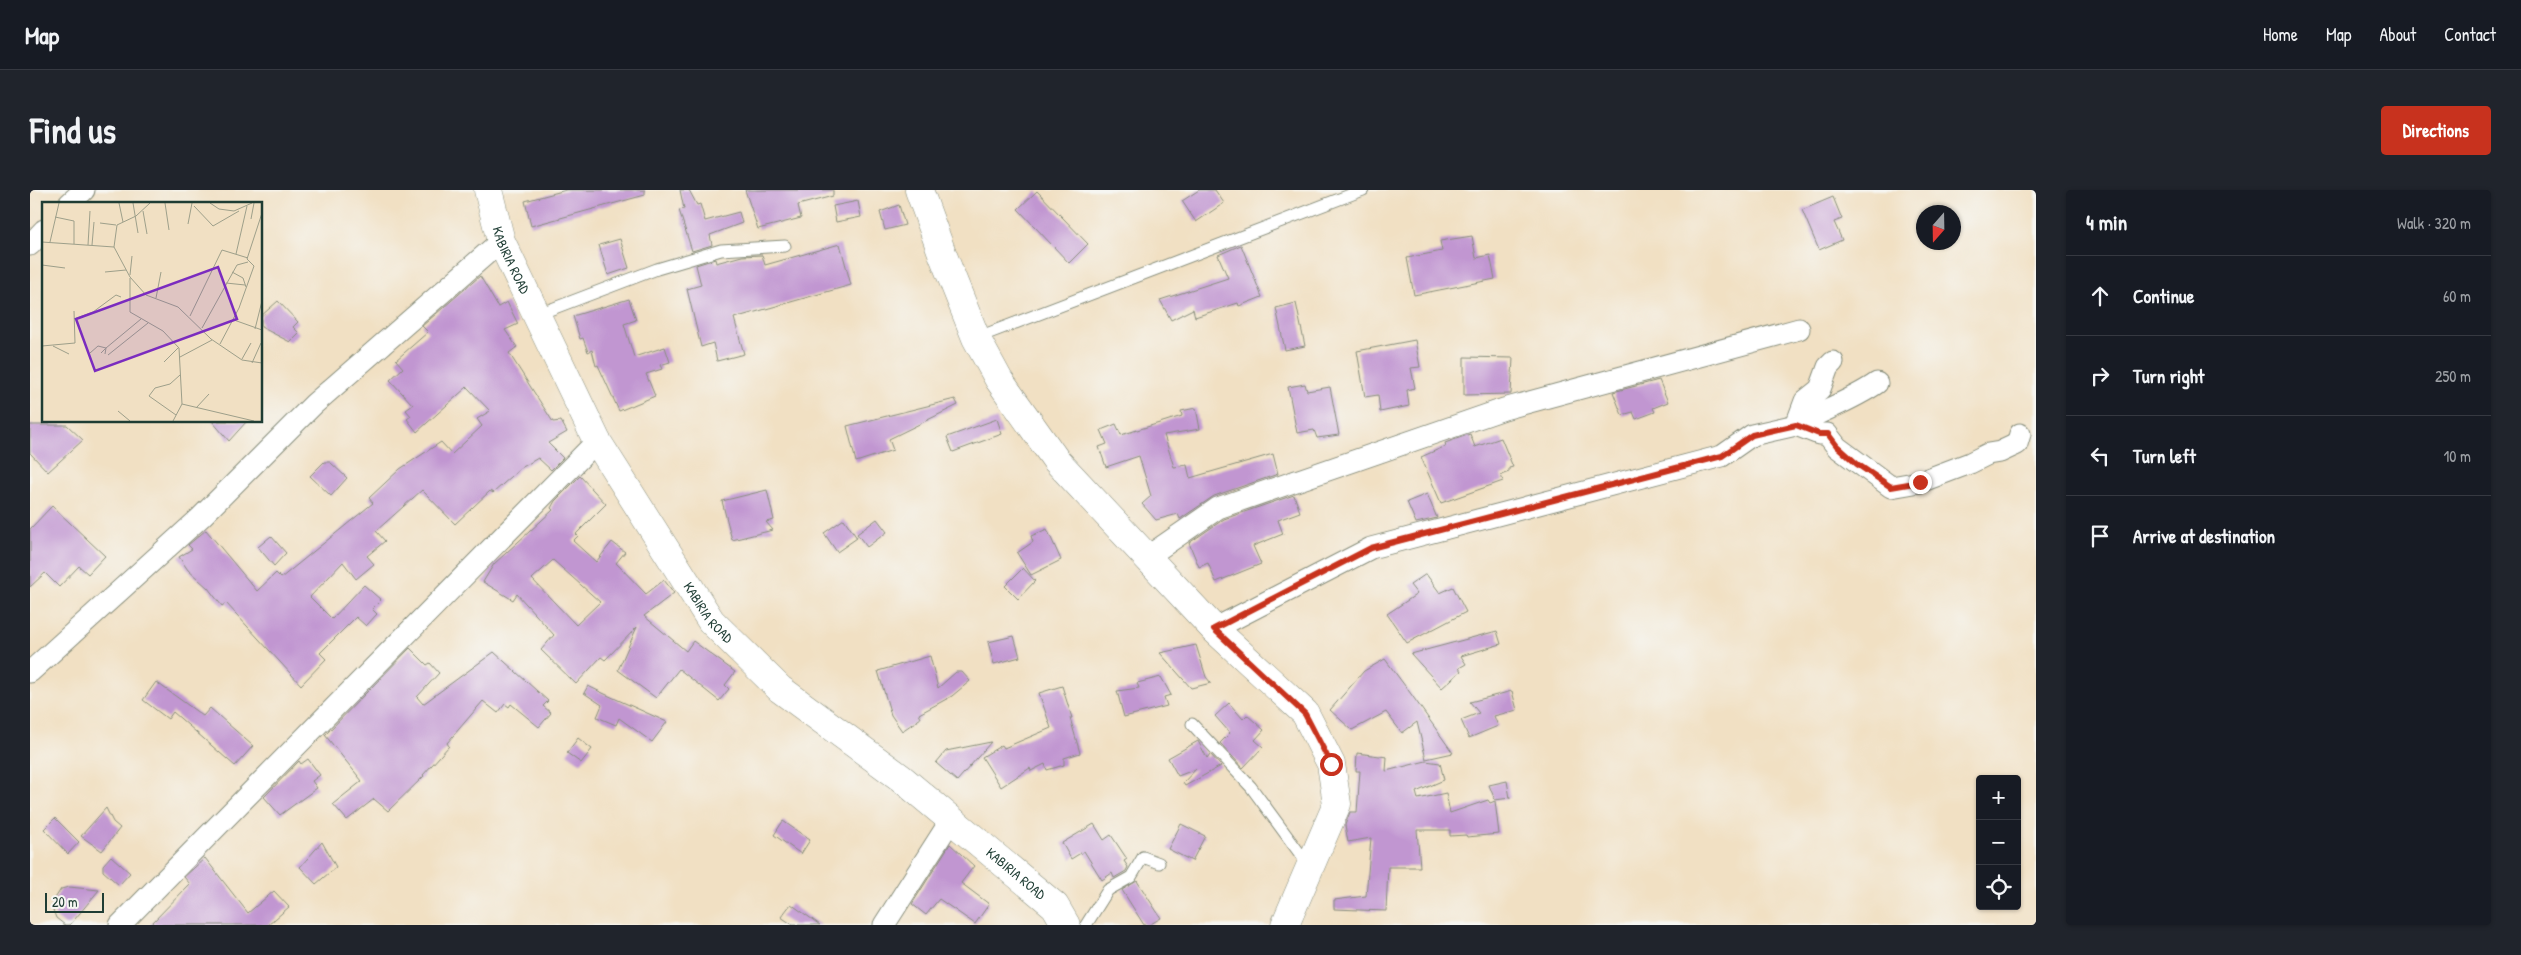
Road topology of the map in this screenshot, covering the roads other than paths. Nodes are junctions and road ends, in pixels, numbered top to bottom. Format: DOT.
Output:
graph roads {
  1 [pos="488,190"];
  2 [pos="919,190"];
  3 [pos="1363,190"];
  4 [pos="42,232"];
  5 [pos="501,241"];
  6 [pos="30,245"];
  7 [pos="785,246"];
  8 [pos="536,314"];
  9 [pos="1799,329"];
  10 [pos="976,338"];
  11 [pos="1833,362"];
  12 [pos="1877,383"];
  13 [pos="1796,425"];
  14 [pos="2024,440"];
  15 [pos="597,441"];
  16 [pos="1147,557"];
  17 [pos="1214,629"];
  18 [pos="30,672"];
  19 [pos="1192,724"];
  20 [pos="951,820"];
  21 [pos="1159,863"];
  22 [pos="1310,868"];
  23 [pos="120,925"];
  24 [pos="884,925"];
  25 [pos="1066,925"];
  26 [pos="1086,925"];
  27 [pos="1285,925"];
  1 -- 5 [label="main road, KABIRIA ROAD"];
  2 -- 10 [label="main road"];
  3 -- 10 [label="lane"];
  4 -- 6 [label="street"];
  5 -- 8 [label="main road, KABIRIA ROAD"];
  5 -- 18 [label="street"];
  7 -- 8 [label="lane"];
  8 -- 15 [label="main road, KABIRIA ROAD"];
  9 -- 16 [label="street"];
  10 -- 16 [label="main road"];
  11 -- 13 [label="street"];
  12 -- 13 [label="street"];
  13 -- 14 [label="street"];
  13 -- 17 [label="street"];
  15 -- 20 [label="main road, KABIRIA ROAD"];
  15 -- 23 [label="street"];
  16 -- 17 [label="main road"];
  17 -- 22 [label="main road"];
  19 -- 22 [label="lane"];
  20 -- 24 [label="street"];
  20 -- 25 [label="main road, KABIRIA ROAD"];
  21 -- 26 [label="lane"];
  22 -- 27 [label="main road"];
}
